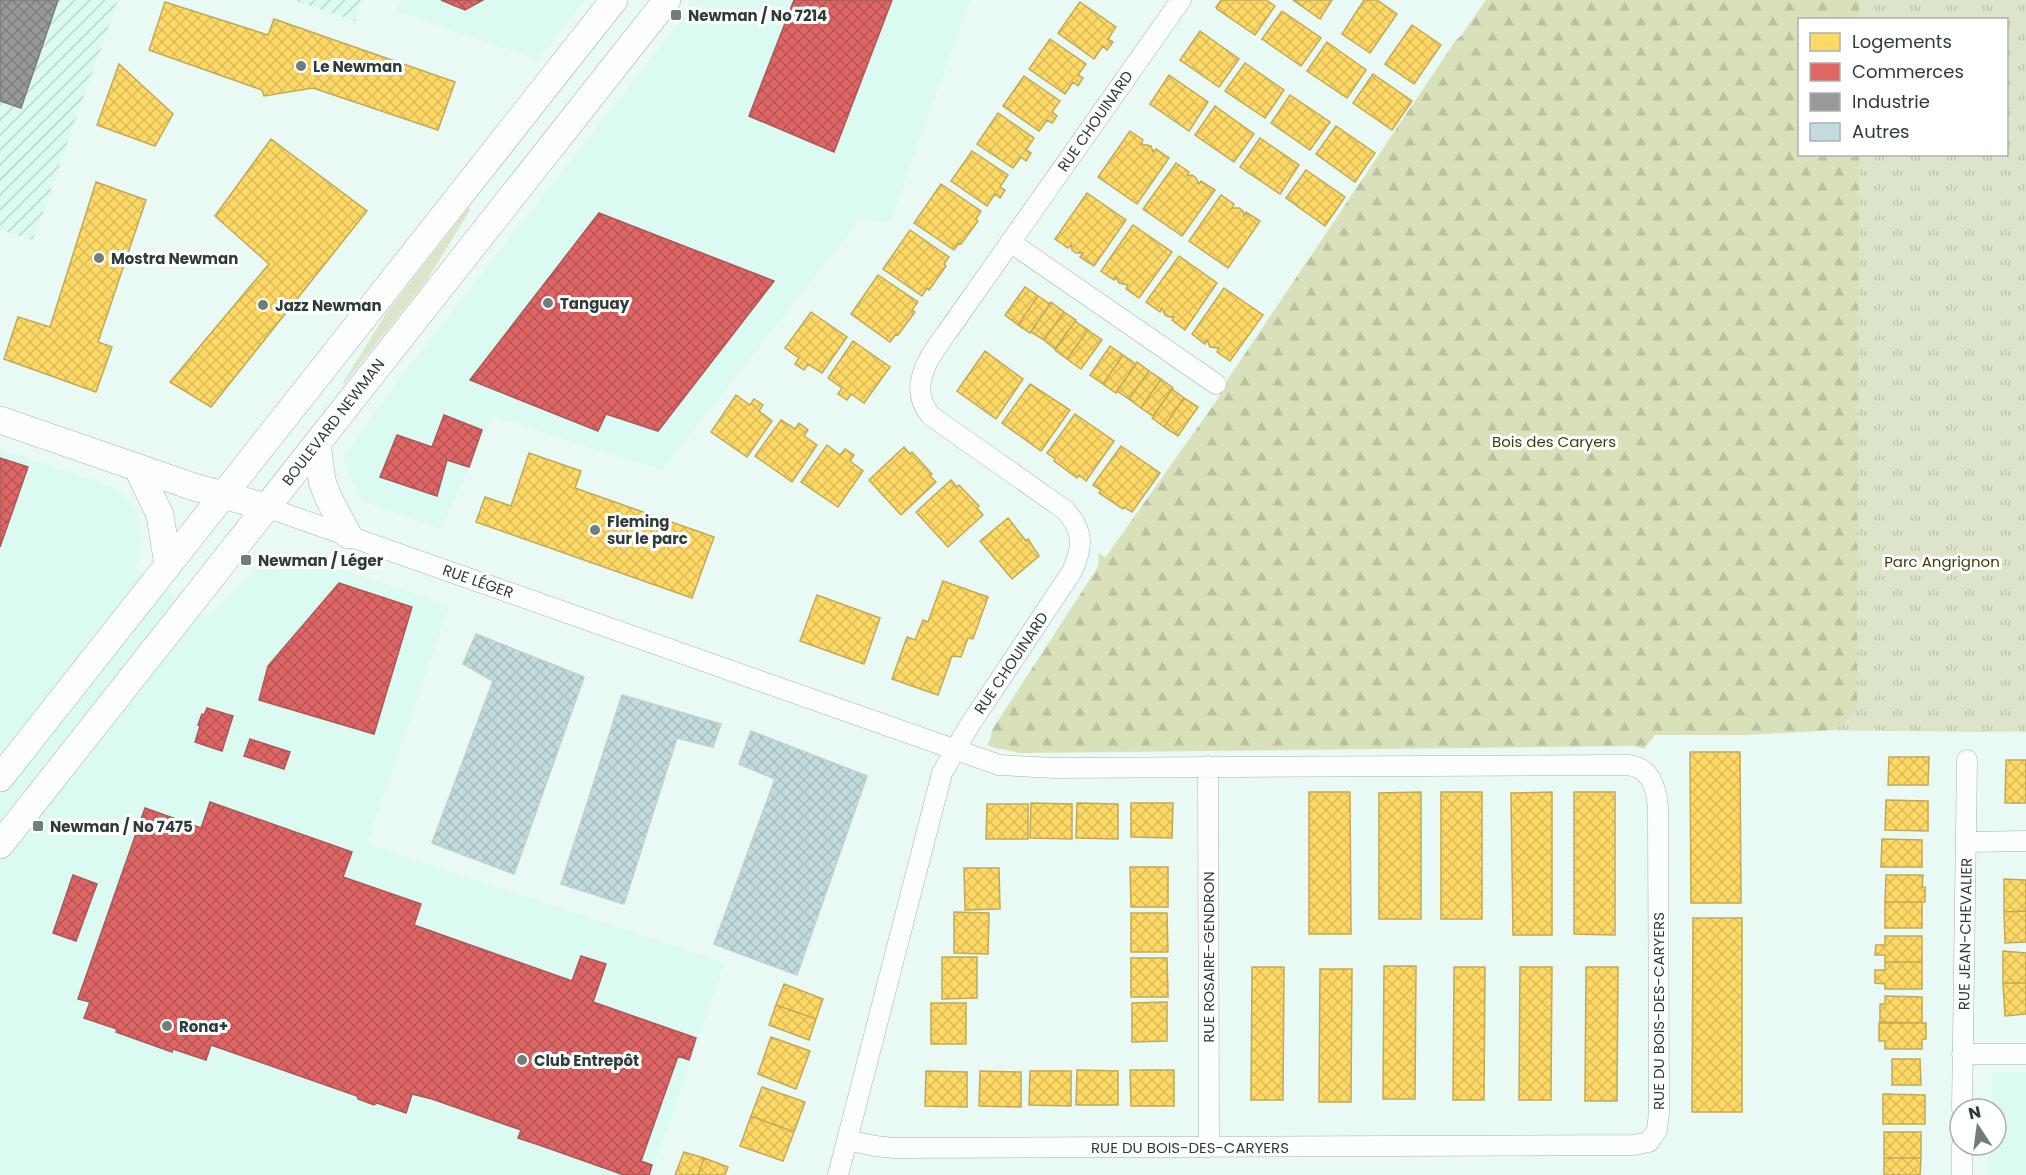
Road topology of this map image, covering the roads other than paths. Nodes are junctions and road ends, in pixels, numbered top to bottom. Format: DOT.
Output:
graph roads {
  1 [pos="614,0"];
  2 [pos="667,0"];
  3 [pos="1181,0"];
  4 [pos="1010,242"];
  5 [pos="1216,384"];
  6 [pos="0,420"];
  7 [pos="317,442"];
  8 [pos="137,467"];
  9 [pos="223,495"];
  10 [pos="266,507"];
  11 [pos="348,535"];
  12 [pos="168,565"];
  13 [pos="954,749"];
  14 [pos="1967,760"];
  15 [pos="1208,766"];
  16 [pos="0,778"];
  17 [pos="2026,841"];
  18 [pos="1966,842"];
  19 [pos="0,845"];
  20 [pos="1962,1054"];
  21 [pos="2026,1054"];
  22 [pos="1962,1097"];
  23 [pos="847,1140"];
  24 [pos="1209,1147"];
  25 [pos="1962,1157"];
  26 [pos="838,1175"];
  27 [pos="1962,1175"];
  1 -- 9 [label="main road"];
  2 -- 7 [label="main road, BOULEVARD NEWMAN"];
  3 -- 4 [label="street, RUE CHOUINARD"];
  4 -- 5 [label="street"];
  4 -- 13 [label="street, RUE CHOUINARD"];
  6 -- 8 [label="main road, RUE LÉGER"];
  7 -- 10 [label="main road, BOULEVARD NEWMAN"];
  7 -- 11 [label="main road"];
  8 -- 9 [label="main road, RUE LÉGER"];
  8 -- 12 [label="main road"];
  9 -- 10 [label="main road, RUE LÉGER"];
  9 -- 12 [label="main road"];
  10 -- 11 [label="street, RUE LÉGER"];
  10 -- 19 [label="main road, BOULEVARD NEWMAN"];
  11 -- 13 [label="street, RUE LÉGER"];
  12 -- 16 [label="main road"];
  13 -- 15 [label="street, RUE DU BOIS-DES-CARYERS"];
  13 -- 23 [label="street, RUE CHOUINARD"];
  14 -- 18 [label="street, RUE JEAN-CHEVALIER"];
  15 -- 24 [label="street, RUE ROSAIRE-GENDRON"];
  15 -- 24 [label="street, RUE DU BOIS-DES-CARYERS"];
  17 -- 18 [label="street"];
  18 -- 20 [label="street, RUE JEAN-CHEVALIER"];
  20 -- 21 [label="street"];
  20 -- 22 [label="street, RUE JEAN-CHEVALIER"];
  23 -- 24 [label="street, RUE DU BOIS-DES-CARYERS"];
  23 -- 26 [label="street, RUE CHOUINARD"];
  25 -- 27 [label="street"];
}
